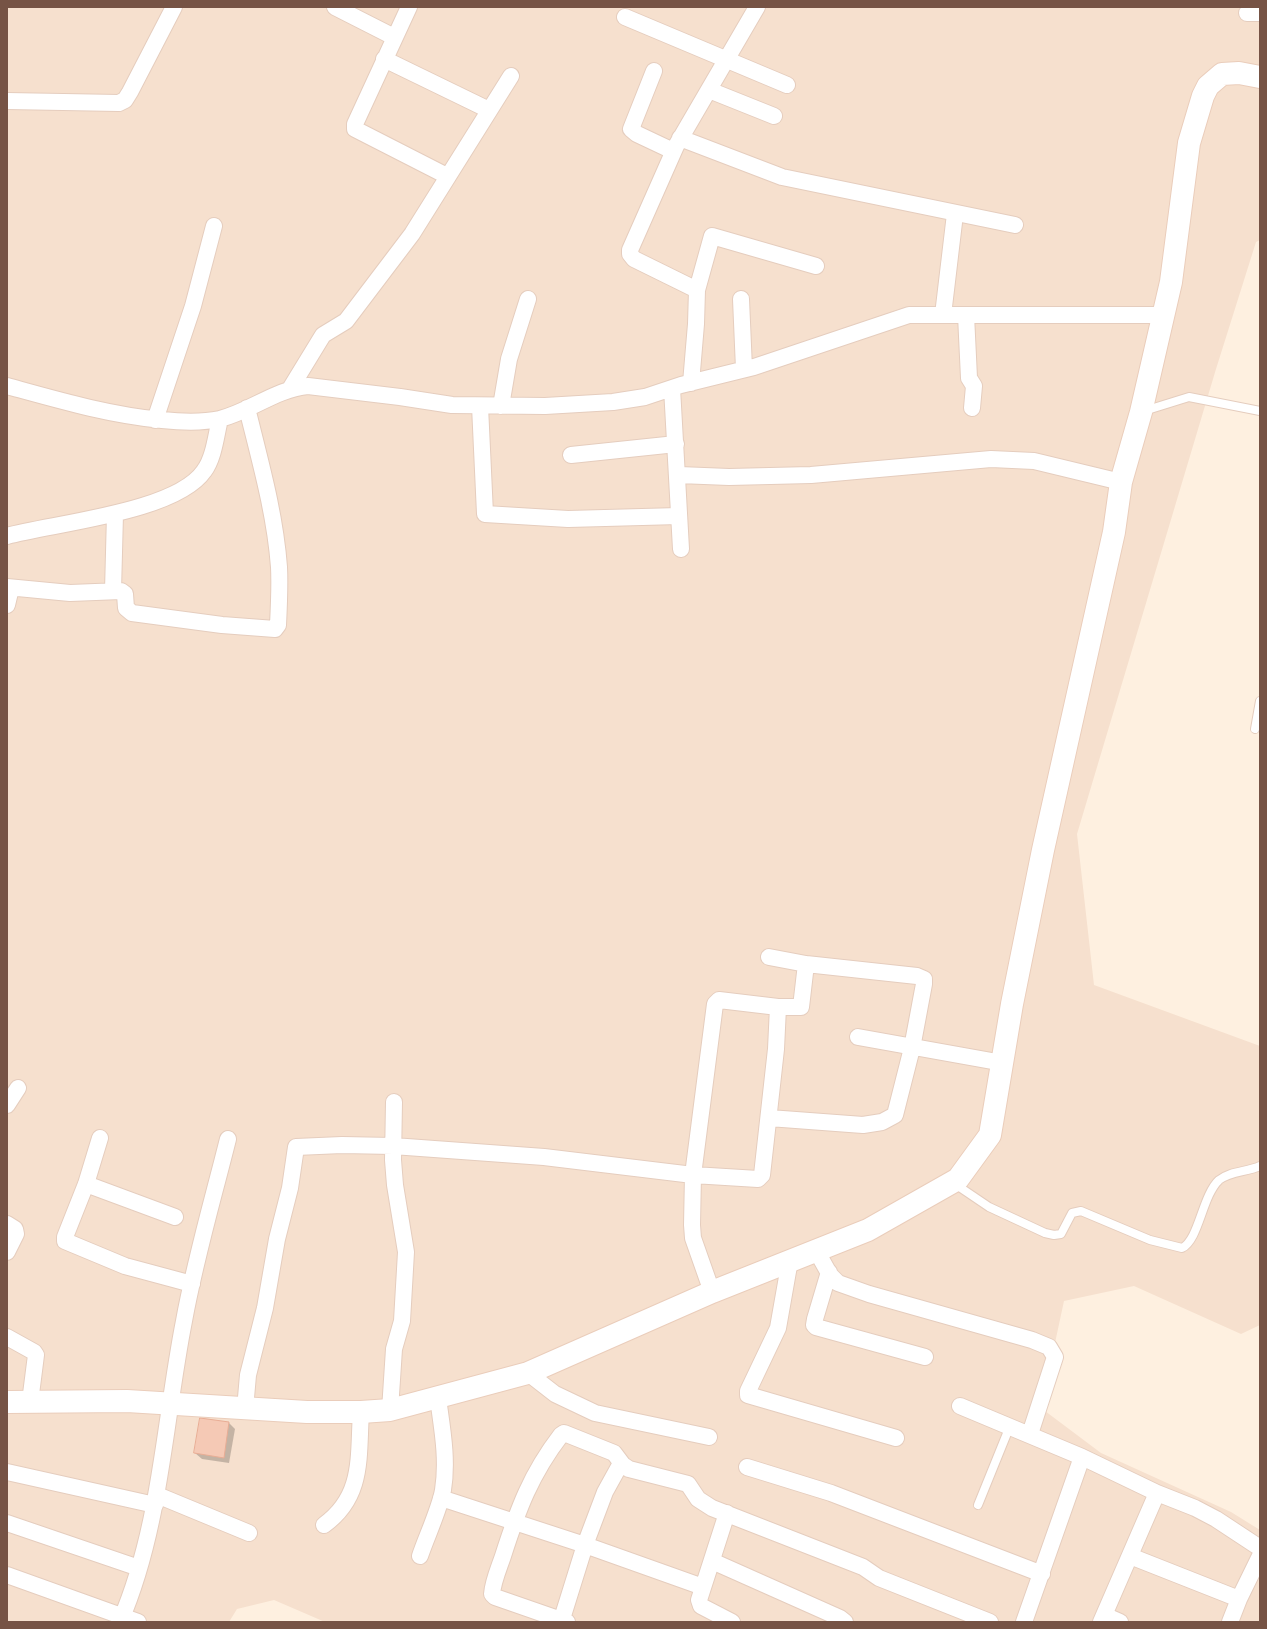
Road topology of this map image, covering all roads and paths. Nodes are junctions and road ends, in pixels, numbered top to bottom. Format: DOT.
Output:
graph roads {
  1 [pos="335,7"];
  2 [pos="409,7"];
  3 [pos="757,7"];
  4 [pos="172,8"];
  5 [pos="624,17"];
  6 [pos="394,37"];
  7 [pos="384,59"];
  8 [pos="725,60"];
  9 [pos="654,71"];
  10 [pos="511,76"];
  11 [pos="1260,77"];
  12 [pos="787,84"];
  13 [pos="709,90"];
  14 [pos="7,102"];
  15 [pos="489,110"];
  16 [pos="774,116"];
  17 [pos="677,144"];
  18 [pos="447,176"];
  19 [pos="955,214"];
  20 [pos="1015,225"];
  21 [pos="214,226"];
  22 [pos="816,266"];
  23 [pos="697,290"];
  24 [pos="528,299"];
  25 [pos="741,299"];
  26 [pos="943,315"];
  27 [pos="966,315"];
  28 [pos="1163,315"];
  29 [pos="744,369"];
  30 [pos="691,383"];
  31 [pos="7,386"];
  32 [pos="672,388"];
  33 [pos="290,389"];
  34 [pos="480,406"];
  35 [pos="501,406"];
  36 [pos="247,408"];
  37 [pos="972,408"];
  38 [pos="1260,411"];
  39 [pos="1141,412"];
  40 [pos="220,419"];
  41 [pos="156,420"];
  42 [pos="676,444"];
  43 [pos="571,455"];
  44 [pos="679,475"];
  45 [pos="1120,482"];
  46 [pos="115,514"];
  47 [pos="680,516"];
  48 [pos="7,536"];
  49 [pos="681,549"];
  50 [pos="9,587"];
  51 [pos="113,591"];
  52 [pos="7,605"];
  53 [pos="1260,701"];
  54 [pos="1255,729"];
  55 [pos="769,958"];
  56 [pos="806,964"];
  57 [pos="778,1007"];
  58 [pos="858,1037"];
  59 [pos="912,1048"];
  60 [pos="1003,1063"];
  61 [pos="18,1088"];
  62 [pos="394,1102"];
  63 [pos="7,1105"];
  64 [pos="769,1118"];
  65 [pos="100,1138"];
  66 [pos="228,1139"];
  67 [pos="393,1146"];
  68 [pos="1260,1166"];
  69 [pos="693,1175"];
  70 [pos="952,1182"];
  71 [pos="86,1184"];
  72 [pos="175,1216"];
  73 [pos="7,1224"];
  74 [pos="816,1250"];
  75 [pos="7,1252"];
  76 [pos="790,1260"];
  77 [pos="829,1272"];
  78 [pos="192,1284"];
  79 [pos="712,1292"];
  80 [pos="7,1337"];
  81 [pos="925,1357"];
  82 [pos="528,1373"];
  83 [pos="438,1398"];
  84 [pos="7,1402"];
  85 [pos="30,1402"];
  86 [pos="171,1404"];
  87 [pos="960,1406"];
  88 [pos="245,1409"];
  89 [pos="390,1410"];
  90 [pos="362,1412"];
  91 [pos="1010,1426"];
  92 [pos="1030,1434"];
  93 [pos="709,1437"];
  94 [pos="896,1438"];
  95 [pos="1082,1457"];
  96 [pos="622,1463"];
  97 [pos="747,1467"];
  98 [pos="7,1472"];
  99 [pos="1157,1493"];
  100 [pos="441,1498"];
  101 [pos="156,1500"];
  102 [pos="978,1505"];
  103 [pos="727,1513"];
  104 [pos="514,1522"];
  105 [pos="7,1523"];
  106 [pos="324,1525"];
  107 [pos="249,1533"];
  108 [pos="585,1545"];
  109 [pos="1260,1548"];
  110 [pos="420,1556"];
  111 [pos="1130,1556"];
  112 [pos="1260,1556"];
  113 [pos="712,1561"];
  114 [pos="139,1568"];
  115 [pos="1042,1574"];
  116 [pos="7,1575"];
  117 [pos="703,1588"];
  118 [pos="1239,1599"];
  119 [pos="121,1619"];
  120 [pos="1102,1619"];
  121 [pos="563,1621"];
  122 [pos="138,1622"];
  123 [pos="732,1622"];
  124 [pos="845,1622"];
  125 [pos="990,1622"];
  126 [pos="1024,1622"];
  127 [pos="1120,1622"];
  128 [pos="1230,1622"];
  1 -- 6 [label="street"];
  2 -- 6 [label="street"];
  3 -- 8 [label="street"];
  4 -- 14 [label="street"];
  5 -- 8 [label="street"];
  6 -- 7 [label="street"];
  7 -- 15 [label="street"];
  7 -- 18 [label="street"];
  8 -- 12 [label="street"];
  8 -- 13 [label="street"];
  9 -- 17 [label="street"];
  10 -- 15 [label="street"];
  11 -- 28 [label="main road"];
  13 -- 16 [label="street"];
  13 -- 17 [label="street"];
  15 -- 18 [label="street"];
  17 -- 19 [label="street"];
  17 -- 23 [label="street"];
  18 -- 33 [label="street"];
  19 -- 20 [label="street"];
  19 -- 26 [label="street"];
  21 -- 41 [label="street"];
  22 -- 23 [label="street"];
  23 -- 30 [label="street"];
  24 -- 35 [label="street"];
  25 -- 29 [label="street"];
  26 -- 27 [label="street"];
  26 -- 29 [label="street"];
  27 -- 28 [label="street"];
  27 -- 37 [label="street"];
  28 -- 39 [label="main road"];
  29 -- 30 [label="street"];
  30 -- 32 [label="street"];
  31 -- 41 [label="street"];
  32 -- 35 [label="street"];
  32 -- 42 [label="street"];
  33 -- 34 [label="street"];
  33 -- 36 [label="street"];
  34 -- 35 [label="street"];
  34 -- 47 [label="street"];
  36 -- 40 [label="street"];
  36 -- 51 [label="street"];
  38 -- 39 [label="lane"];
  39 -- 45 [label="main road"];
  40 -- 41 [label="street"];
  40 -- 46 [label="street"];
  42 -- 43 [label="street"];
  42 -- 44 [label="street"];
  44 -- 45 [label="street"];
  44 -- 47 [label="street"];
  45 -- 60 [label="main road"];
  46 -- 48 [label="street"];
  46 -- 51 [label="street"];
  47 -- 49 [label="street"];
  50 -- 51 [label="street"];
  50 -- 52 [label="street"];
  53 -- 54 [label="lane"];
  55 -- 56 [label="street"];
  56 -- 57 [label="street"];
  56 -- 59 [label="street"];
  57 -- 64 [label="street"];
  57 -- 69 [label="street"];
  58 -- 59 [label="street"];
  59 -- 60 [label="street"];
  59 -- 64 [label="street"];
  60 -- 70 [label="main road"];
  61 -- 63 [label="street"];
  62 -- 67 [label="street"];
  64 -- 69 [label="street"];
  65 -- 71 [label="street"];
  66 -- 78 [label="street"];
  67 -- 69 [label="street"];
  67 -- 88 [label="street"];
  67 -- 89 [label="street"];
  68 -- 70 [label="lane"];
  69 -- 79 [label="street"];
  70 -- 74 [label="main road"];
  71 -- 72 [label="street"];
  71 -- 78 [label="street"];
  73 -- 75 [label="street"];
  74 -- 76 [label="main road"];
  74 -- 77 [label="street"];
  76 -- 79 [label="main road"];
  76 -- 94 [label="street"];
  77 -- 81 [label="street"];
  77 -- 92 [label="street"];
  78 -- 86 [label="street"];
  79 -- 82 [label="main road"];
  80 -- 85 [label="street"];
  82 -- 83 [label="main road"];
  82 -- 93 [label="street"];
  83 -- 89 [label="main road"];
  83 -- 100 [label="street"];
  84 -- 85 [label="main road"];
  85 -- 86 [label="main road"];
  86 -- 88 [label="main road"];
  86 -- 101 [label="street"];
  87 -- 91 [label="street"];
  88 -- 90 [label="main road"];
  89 -- 90 [label="main road"];
  90 -- 106 [label="street"];
  91 -- 92 [label="street"];
  91 -- 102 [label="lane"];
  92 -- 95 [label="street"];
  95 -- 99 [label="street"];
  95 -- 115 [label="street"];
  96 -- 103 [label="street"];
  96 -- 104 [label="street"];
  96 -- 108 [label="street"];
  97 -- 115 [label="street"];
  98 -- 101 [label="street"];
  99 -- 109 [label="street"];
  99 -- 111 [label="street"];
  100 -- 104 [label="street"];
  100 -- 110 [label="street"];
  101 -- 107 [label="street"];
  101 -- 114 [label="street"];
  103 -- 113 [label="street"];
  103 -- 125 [label="street"];
  104 -- 108 [label="street"];
  104 -- 121 [label="street"];
  105 -- 114 [label="street"];
  108 -- 117 [label="street"];
  108 -- 121 [label="street"];
  111 -- 118 [label="street"];
  111 -- 120 [label="street"];
  112 -- 118 [label="street"];
  113 -- 117 [label="street"];
  113 -- 124 [label="street"];
  114 -- 119 [label="street"];
  115 -- 126 [label="street"];
  116 -- 119 [label="street"];
  117 -- 123 [label="street"];
  118 -- 128 [label="street"];
  119 -- 122 [label="street"];
  120 -- 127 [label="street"];
}
